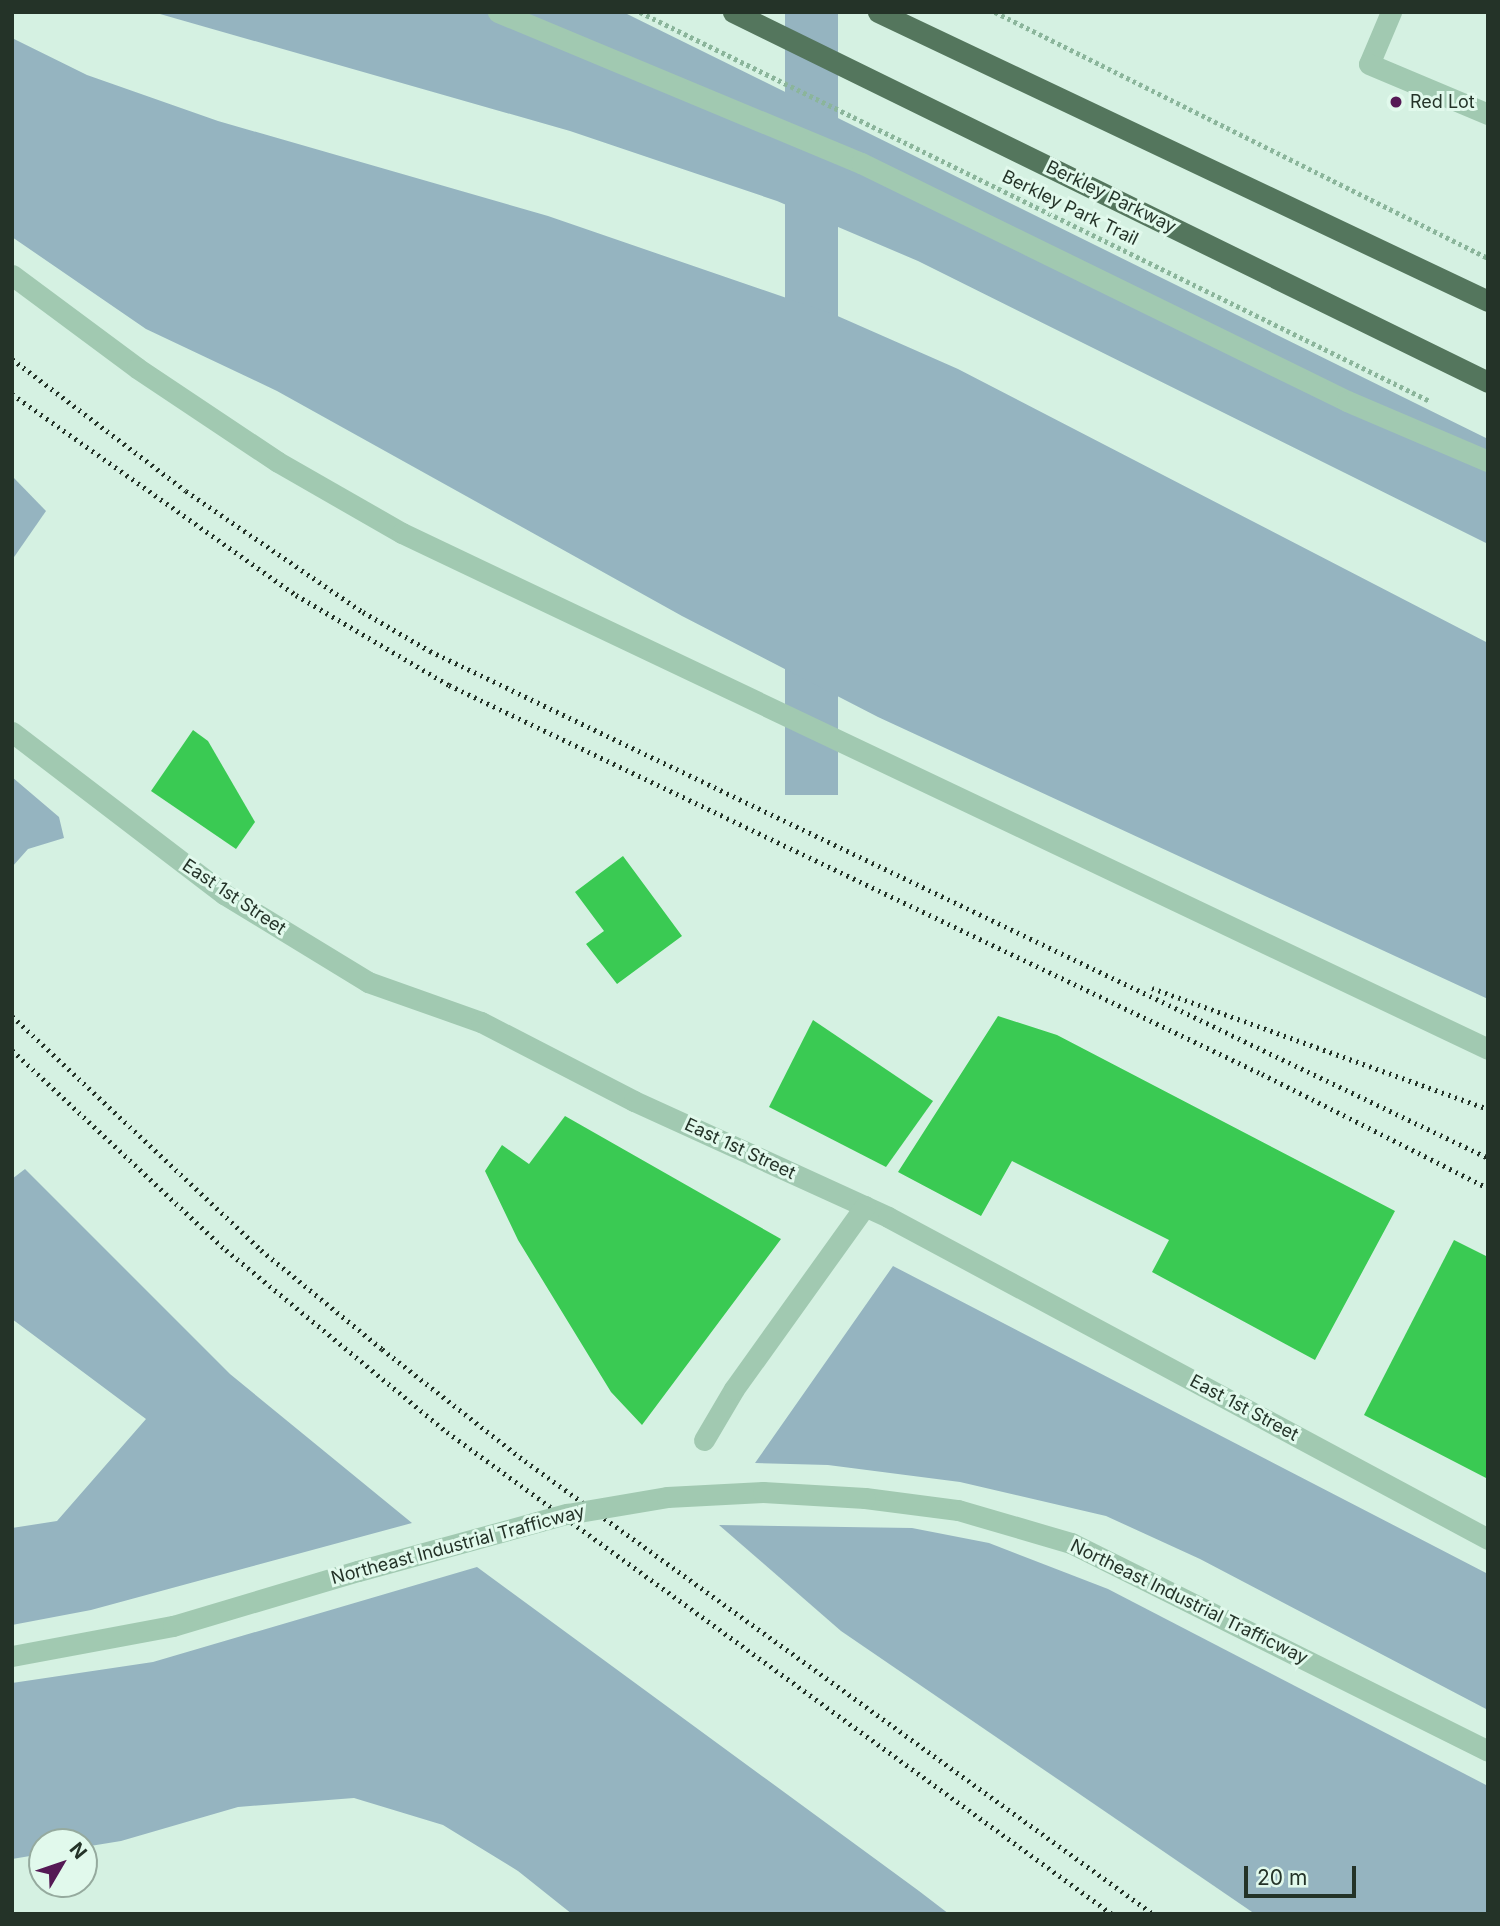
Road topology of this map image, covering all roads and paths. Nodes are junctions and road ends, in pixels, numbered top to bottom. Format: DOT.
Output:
graph roads {
  1 [pos="498,12"];
  2 [pos="640,12"];
  3 [pos="733,12"];
  4 [pos="878,12"];
  5 [pos="995,12"];
  6 [pos="1391,12"];
  7 [pos="1488,114"];
  8 [pos="1488,258"];
  9 [pos="12,275"];
  10 [pos="1488,301"];
  11 [pos="1488,382"];
  12 [pos="1442,407"];
  13 [pos="1488,461"];
  14 [pos="12,732"];
  15 [pos="1488,1049"];
  16 [pos="865,1206"];
  17 [pos="704,1440"];
  18 [pos="1488,1539"];
  19 [pos="12,1656"];
  20 [pos="1488,1751"];
  1 -- 13 [label="street"];
  2 -- 12 [label="path, Berkley Park Trail"];
  3 -- 11 [label="main road, Berkley Parkway"];
  4 -- 10 [label="main road"];
  5 -- 8 [label="path"];
  6 -- 7 [label="street"];
  9 -- 15 [label="street"];
  14 -- 16 [label="street, East 1st Street"];
  16 -- 17 [label="street"];
  16 -- 18 [label="street, East 1st Street"];
  19 -- 20 [label="street, Northeast Industrial Trafficway, bridge"];
}
